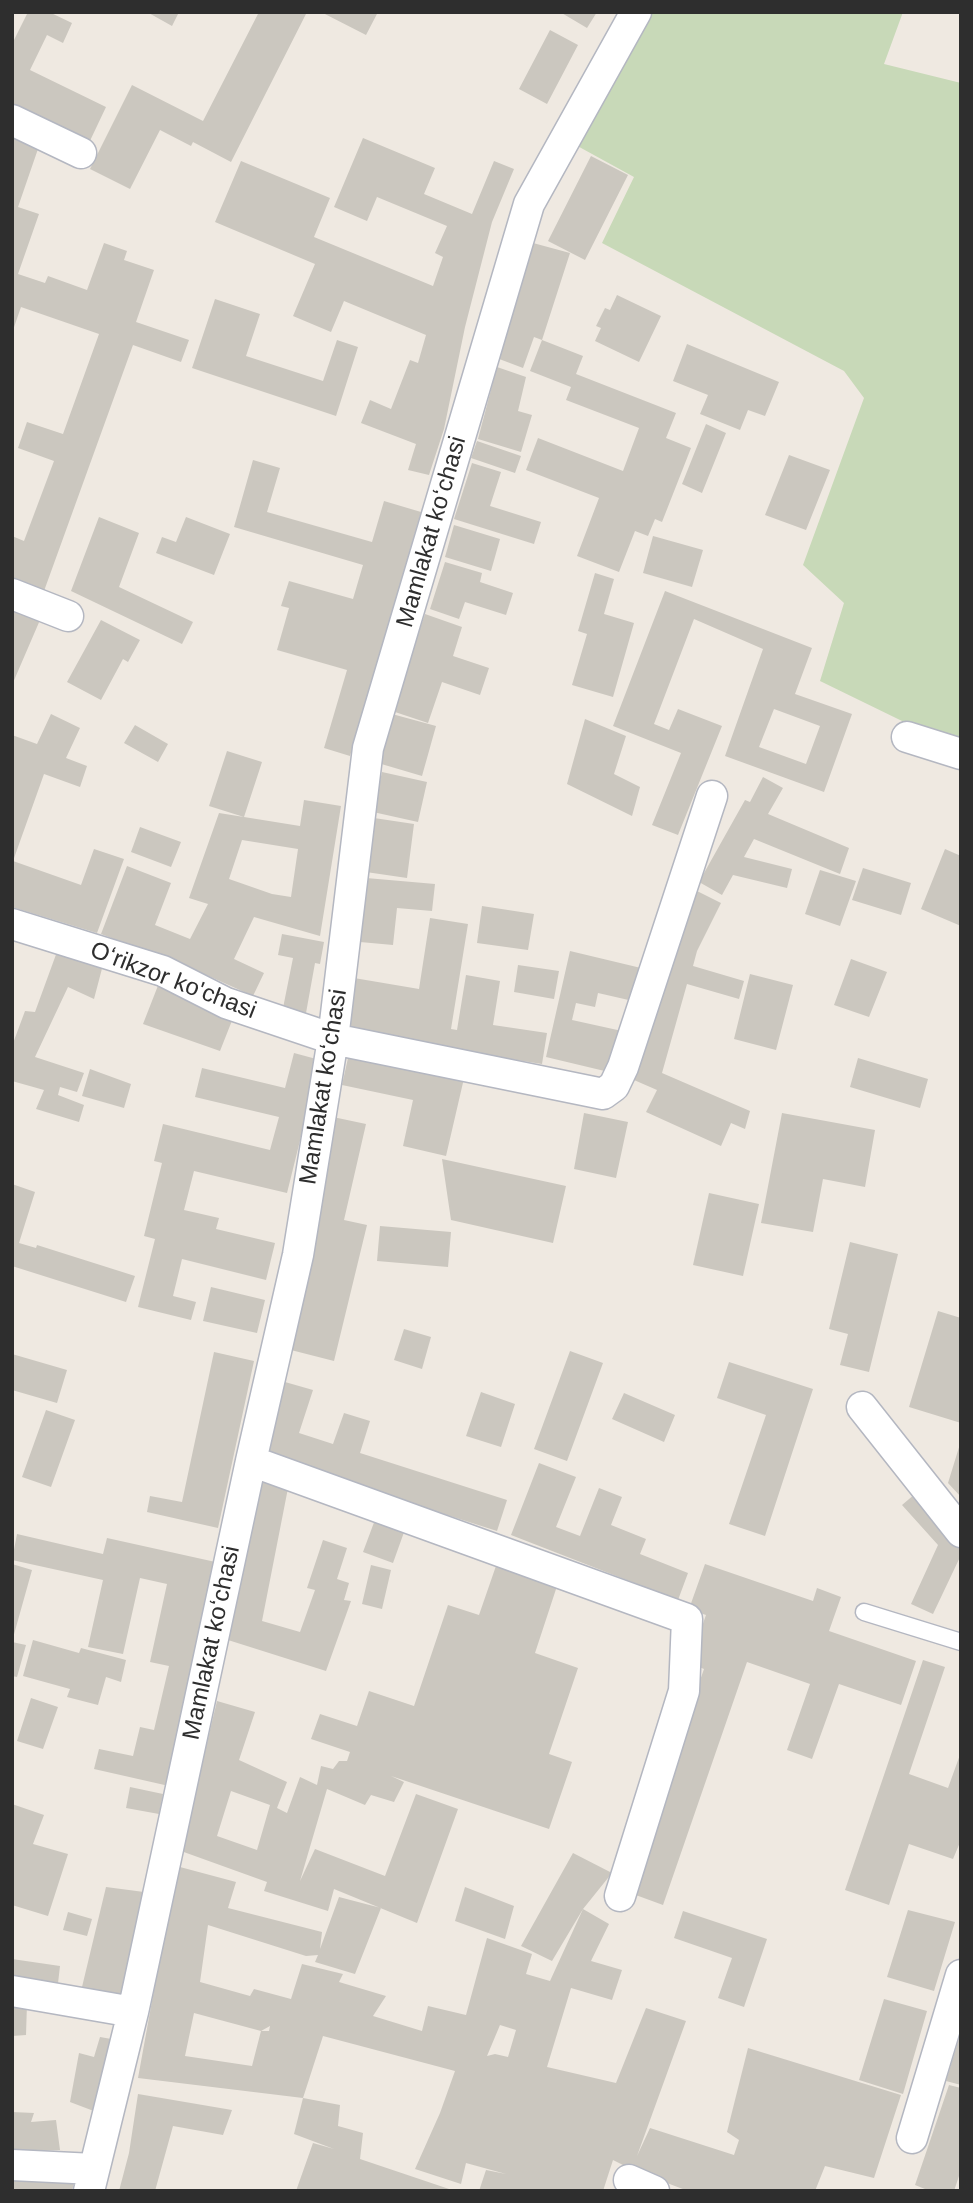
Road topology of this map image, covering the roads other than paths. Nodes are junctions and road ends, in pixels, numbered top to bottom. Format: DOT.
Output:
graph roads {
  1 [pos="636,12"];
  2 [pos="12,120"];
  3 [pos="82,153"];
  4 [pos="12,594"];
  5 [pos="68,616"];
  6 [pos="907,737"];
  7 [pos="961,754"];
  8 [pos="712,796"];
  9 [pos="12,924"];
  10 [pos="333,1039"];
  11 [pos="862,1407"];
  12 [pos="251,1461"];
  13 [pos="961,1532"];
  14 [pos="864,1612"];
  15 [pos="961,1642"];
  16 [pos="620,1896"];
  17 [pos="961,1975"];
  18 [pos="12,1991"];
  19 [pos="133,2011"];
  20 [pos="912,2138"];
  21 [pos="12,2165"];
  22 [pos="92,2180"];
  1 -- 10 [label="street, Mamlakat koʻchasi"];
  2 -- 3 [label="street"];
  4 -- 5 [label="street"];
  6 -- 7 [label="street"];
  8 -- 10 [label="street, Oʻrikzor ko'chasi"];
  9 -- 10 [label="street, Oʻrikzor ko'chasi"];
  10 -- 12 [label="street, Mamlakat koʻchasi"];
  11 -- 13 [label="street"];
  12 -- 16 [label="street"];
  12 -- 19 [label="street, Mamlakat koʻchasi"];
  14 -- 15 [label="lane"];
  17 -- 20 [label="street"];
  18 -- 19 [label="street"];
  19 -- 22 [label="street, Mamlakat koʻchasi"];
  21 -- 22 [label="street"];
}
